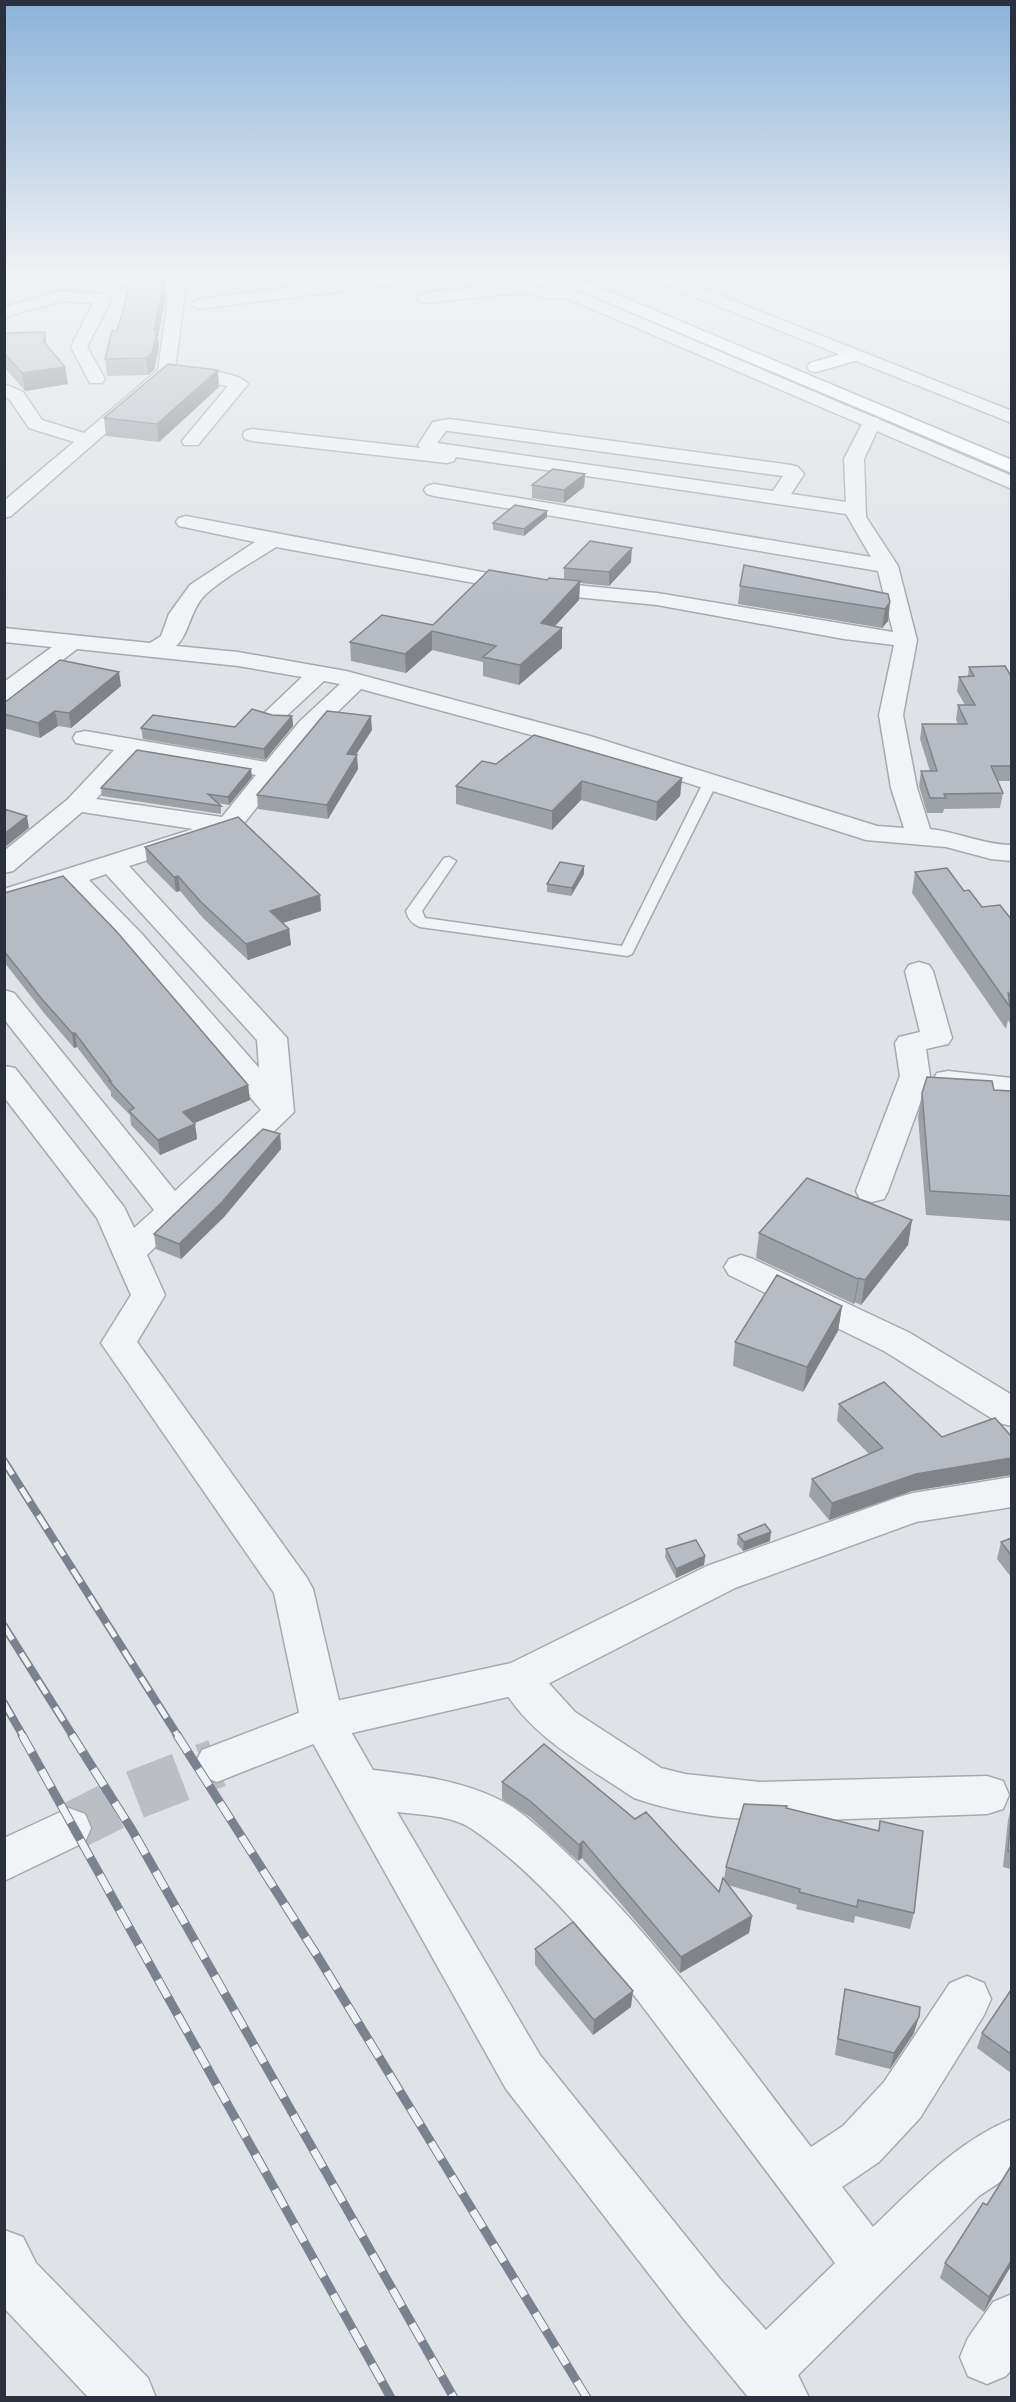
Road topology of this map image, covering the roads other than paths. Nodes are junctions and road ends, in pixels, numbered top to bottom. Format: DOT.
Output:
graph roads {
  1 [pos="153,383"];
  2 [pos="236,383"];
  3 [pos="784,383"];
  4 [pos="802,383"];
  5 [pos="855,383"];
  6 [pos="921,383"];
  7 [pos="4,389"];
  8 [pos="896,400"];
  9 [pos="1011,418"];
  10 [pos="872,422"];
  11 [pos="252,435"];
  12 [pos="86,440"];
  13 [pos="191,441"];
  14 [pos="1011,468"];
  15 [pos="1011,483"];
  16 [pos="434,490"];
  17 [pos="779,498"];
  18 [pos="4,512"];
  19 [pos="856,513"];
  20 [pos="186,522"];
  21 [pos="272,540"];
  22 [pos="887,566"];
  23 [pos="4,635"];
  24 [pos="906,640"];
  25 [pos="72,642"];
  26 [pos="154,651"];
  27 [pos="319,673"];
  28 [pos="356,681"];
  29 [pos="4,694"];
  30 [pos="273,716"];
  31 [pos="85,738"];
  32 [pos="132,746"];
  33 [pos="273,771"];
  34 [pos="710,783"];
  35 [pos="77,804"];
  36 [pos="228,826"];
  37 [pos="919,835"];
  38 [pos="1011,854"];
  39 [pos="449,861"];
  40 [pos="112,864"];
  41 [pos="4,865"];
  42 [pos="71,877"];
  43 [pos="4,898"];
  44 [pos="919,971"];
  45 [pos="4,999"];
  46 [pos="4,1075"];
  47 [pos="915,1076"];
  48 [pos="1011,1088"];
  49 [pos="278,1112"];
  50 [pos="872,1191"];
  51 [pos="172,1211"];
  52 [pos="129,1252"];
  53 [pos="741,1267"];
  54 [pos="1011,1413"];
  55 [pos="1011,1492"];
  56 [pos="519,1679"];
  57 [pos="322,1722"];
  58 [pos="217,1763"];
  59 [pos="357,1787"];
  60 [pos="987,1796"];
  61 [pos="69,1828"];
  62 [pos="4,1861"];
  63 [pos="967,1999"];
  64 [pos="1011,2144"];
  65 [pos="805,2181"];
  66 [pos="4,2256"];
  67 [pos="871,2267"];
  68 [pos="773,2384"];
  69 [pos="128,2397"];
  1 -- 12 [label="street"];
  2 -- 13 [label="street"];
  3 -- 10 [label="street"];
  4 -- 14 [label="main road"];
  5 -- 8 [label="main road"];
  6 -- 9 [label="street"];
  7 -- 12 [label="street"];
  10 -- 15 [label="street"];
  10 -- 19 [label="street"];
  11 -- 19 [label="street"];
  12 -- 18 [label="street"];
  16 -- 22 [label="street"];
  17 -- 17 [label="street"];
  17 -- 19 [label="street"];
  19 -- 22 [label="street"];
  20 -- 21 [label="street"];
  21 -- 24 [label="street"];
  21 -- 26 [label="street"];
  22 -- 24 [label="street"];
  23 -- 25 [label="street"];
  24 -- 37 [label="street"];
  25 -- 26 [label="street"];
  25 -- 29 [label="street"];
  26 -- 27 [label="street"];
  27 -- 28 [label="street"];
  27 -- 30 [label="street"];
  28 -- 33 [label="street"];
  28 -- 34 [label="street"];
  31 -- 32 [label="street"];
  32 -- 33 [label="street"];
  32 -- 35 [label="street"];
  33 -- 36 [label="street"];
  34 -- 37 [label="street"];
  34 -- 39 [label="lane"];
  35 -- 36 [label="street"];
  35 -- 41 [label="street"];
  36 -- 40 [label="street"];
  37 -- 38 [label="street"];
  40 -- 42 [label="street"];
  40 -- 49 [label="street"];
  42 -- 43 [label="street"];
  42 -- 49 [label="street"];
  44 -- 47 [label="street"];
  45 -- 51 [label="street"];
  46 -- 52 [label="street"];
  47 -- 48 [label="street"];
  47 -- 50 [label="street"];
  49 -- 51 [label="street"];
  51 -- 52 [label="street"];
  52 -- 57 [label="street"];
  53 -- 54 [label="street"];
  55 -- 56 [label="street"];
  56 -- 57 [label="street"];
  56 -- 60 [label="street"];
  57 -- 58 [label="street"];
  57 -- 59 [label="street"];
  59 -- 65 [label="street"];
  59 -- 68 [label="street"];
  61 -- 62 [label="street"];
  63 -- 65 [label="street"];
  64 -- 67 [label="street"];
  65 -- 67 [label="street"];
  66 -- 69 [label="street"];
  67 -- 68 [label="street"];
}
